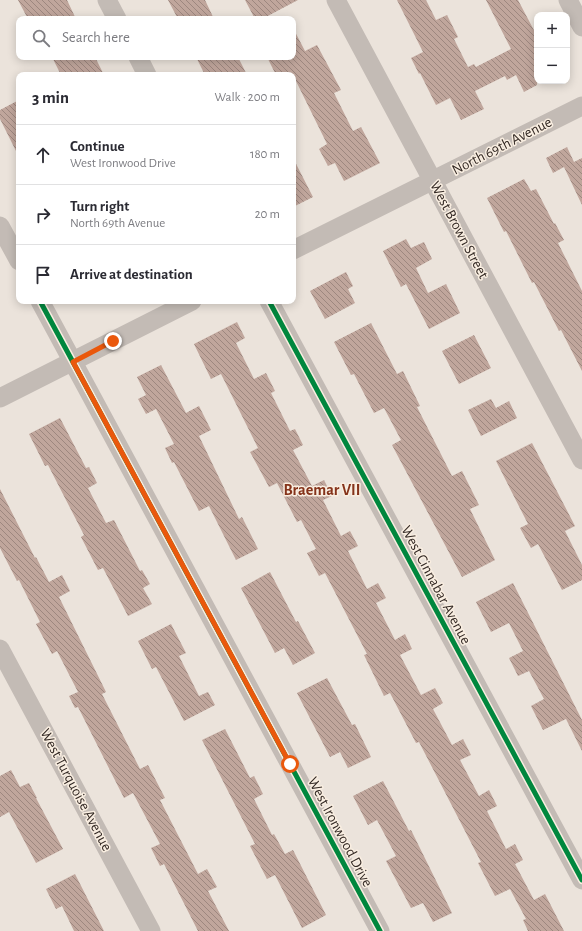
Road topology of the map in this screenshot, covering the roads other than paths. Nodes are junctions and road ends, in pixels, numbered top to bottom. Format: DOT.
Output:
graph roads {
  1 [pos="107,0"];
  2 [pos="336,0"];
  3 [pos="568,0"];
  4 [pos="115,16"];
  5 [pos="582,27"];
  6 [pos="140,60"];
  7 [pos="146,72"];
  8 [pos="582,106"];
  9 [pos="433,181"];
  10 [pos="0,226"];
  11 [pos="296,249"];
  12 [pos="16,255"];
  13 [pos="42,304"];
  14 [pos="186,304"];
  15 [pos="271,304"];
  16 [pos="73,362"];
  17 [pos="0,398"];
  18 [pos="582,460"];
  19 [pos="0,650"];
  20 [pos="582,880"];
  21 [pos="151,931"];
  22 [pos="380,931"];
  1 -- 4 [label="street"];
  2 -- 9 [label="street, West Brown Street"];
  3 -- 5 [label="street"];
  6 -- 7 [label="street"];
  8 -- 9 [label="street, North 69th Avenue"];
  9 -- 11 [label="street, North 69th Avenue"];
  9 -- 18 [label="street, West Brown Street"];
  10 -- 12 [label="street"];
  13 -- 16 [label="street, West Ironwood Drive"];
  14 -- 16 [label="street"];
  15 -- 20 [label="street, West Cinnabar Avenue"];
  16 -- 17 [label="street"];
  16 -- 22 [label="street, West Ironwood Drive"];
  19 -- 21 [label="street, West Turquoise Avenue"];
}
